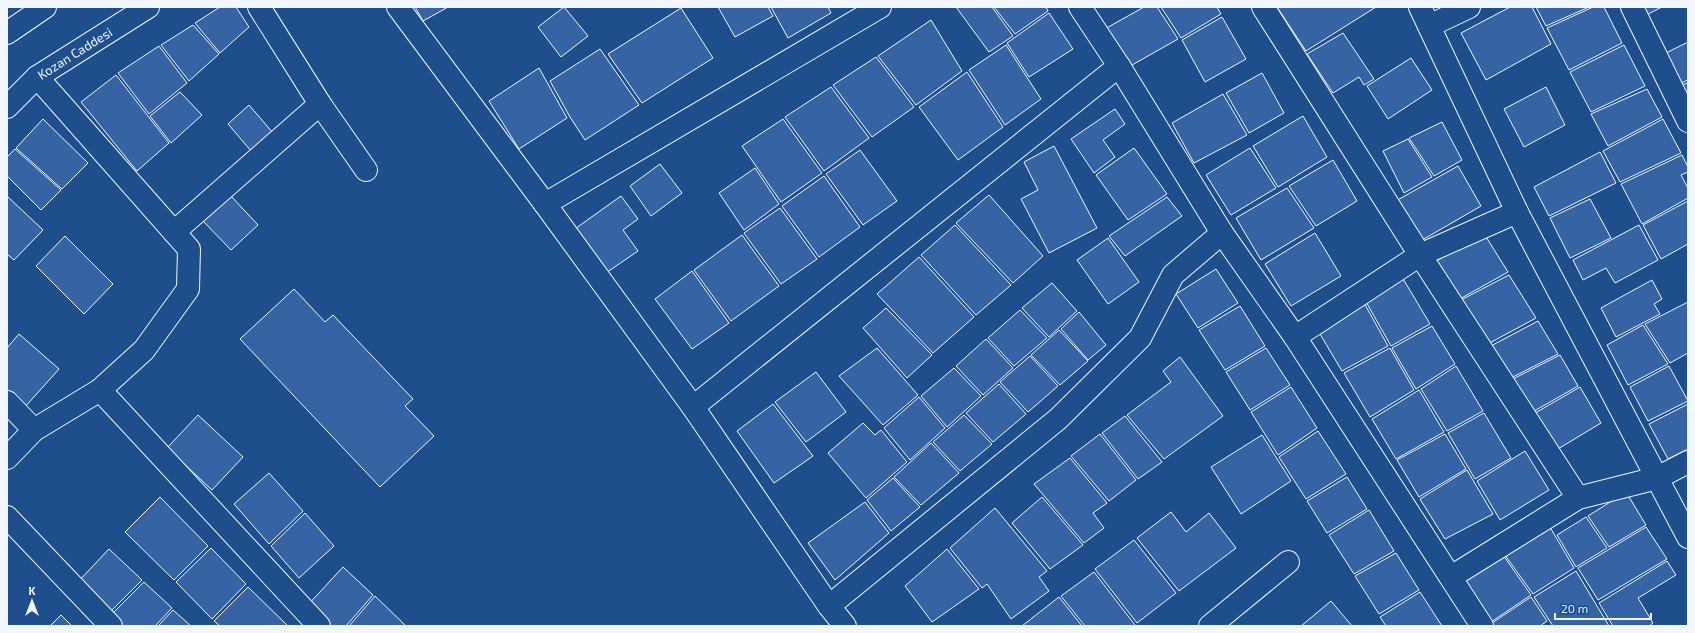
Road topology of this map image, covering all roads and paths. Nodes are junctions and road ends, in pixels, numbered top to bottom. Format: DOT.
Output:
graph roads {
  1 [pos="45,7"];
  2 [pos="148,7"];
  3 [pos="259,7"];
  4 [pos="398,7"];
  5 [pos="880,7"];
  6 [pos="1080,7"];
  7 [pos="1263,7"];
  8 [pos="1469,7"];
  9 [pos="1632,7"];
  10 [pos="1424,16"];
  11 [pos="7,34"];
  12 [pos="1119,66"];
  13 [pos="37,77"];
  14 [pos="320,104"];
  15 [pos="7,107"];
  16 [pos="1688,121"];
  17 [pos="366,170"];
  18 [pos="545,204"];
  19 [pos="1517,212"];
  20 [pos="174,232"];
  21 [pos="1222,233"];
  22 [pos="1420,255"];
  23 [pos="1295,337"];
  24 [pos="100,390"];
  25 [pos="7,402"];
  26 [pos="692,407"];
  27 [pos="34,430"];
  28 [pos="7,458"];
  29 [pos="1688,462"];
  30 [pos="1656,478"];
  31 [pos="1578,498"];
  32 [pos="7,517"];
  33 [pos="1688,537"];
  34 [pos="1288,562"];
  35 [pos="1451,577"];
  36 [pos="829,606"];
  37 [pos="111,626"];
  38 [pos="319,626"];
  39 [pos="845,626"];
  40 [pos="1210,626"];
  41 [pos="1482,626"];
  1 -- 11 [label="main road"];
  2 -- 13 [label="main road, Kozan Caddesi"];
  3 -- 14 [label="main road"];
  4 -- 18 [label="main road"];
  5 -- 18 [label="main road"];
  6 -- 12 [label="main road"];
  7 -- 22 [label="main road"];
  8 -- 10 [label="main road"];
  9 -- 16 [label="main road"];
  10 -- 19 [label="main road"];
  12 -- 21 [label="main road"];
  12 -- 26 [label="main road"];
  13 -- 15 [label="main road, Kozan Caddesi"];
  13 -- 20 [label="main road"];
  14 -- 17 [label="main road"];
  14 -- 20 [label="main road"];
  18 -- 26 [label="main road"];
  19 -- 22 [label="main road"];
  19 -- 30 [label="main road"];
  20 -- 24 [label="main road"];
  21 -- 23 [label="main road"];
  21 -- 36 [label="main road"];
  22 -- 23 [label="main road"];
  22 -- 31 [label="main road"];
  23 -- 35 [label="main road"];
  24 -- 27 [label="main road"];
  24 -- 38 [label="main road"];
  25 -- 27 [label="main road"];
  26 -- 36 [label="main road"];
  27 -- 28 [label="main road"];
  29 -- 30 [label="main road"];
  30 -- 31 [label="main road"];
  30 -- 33 [label="main road"];
  31 -- 35 [label="main road"];
  32 -- 37 [label="main road"];
  34 -- 40 [label="main road"];
  35 -- 41 [label="main road"];
  36 -- 39 [label="main road"];
}
